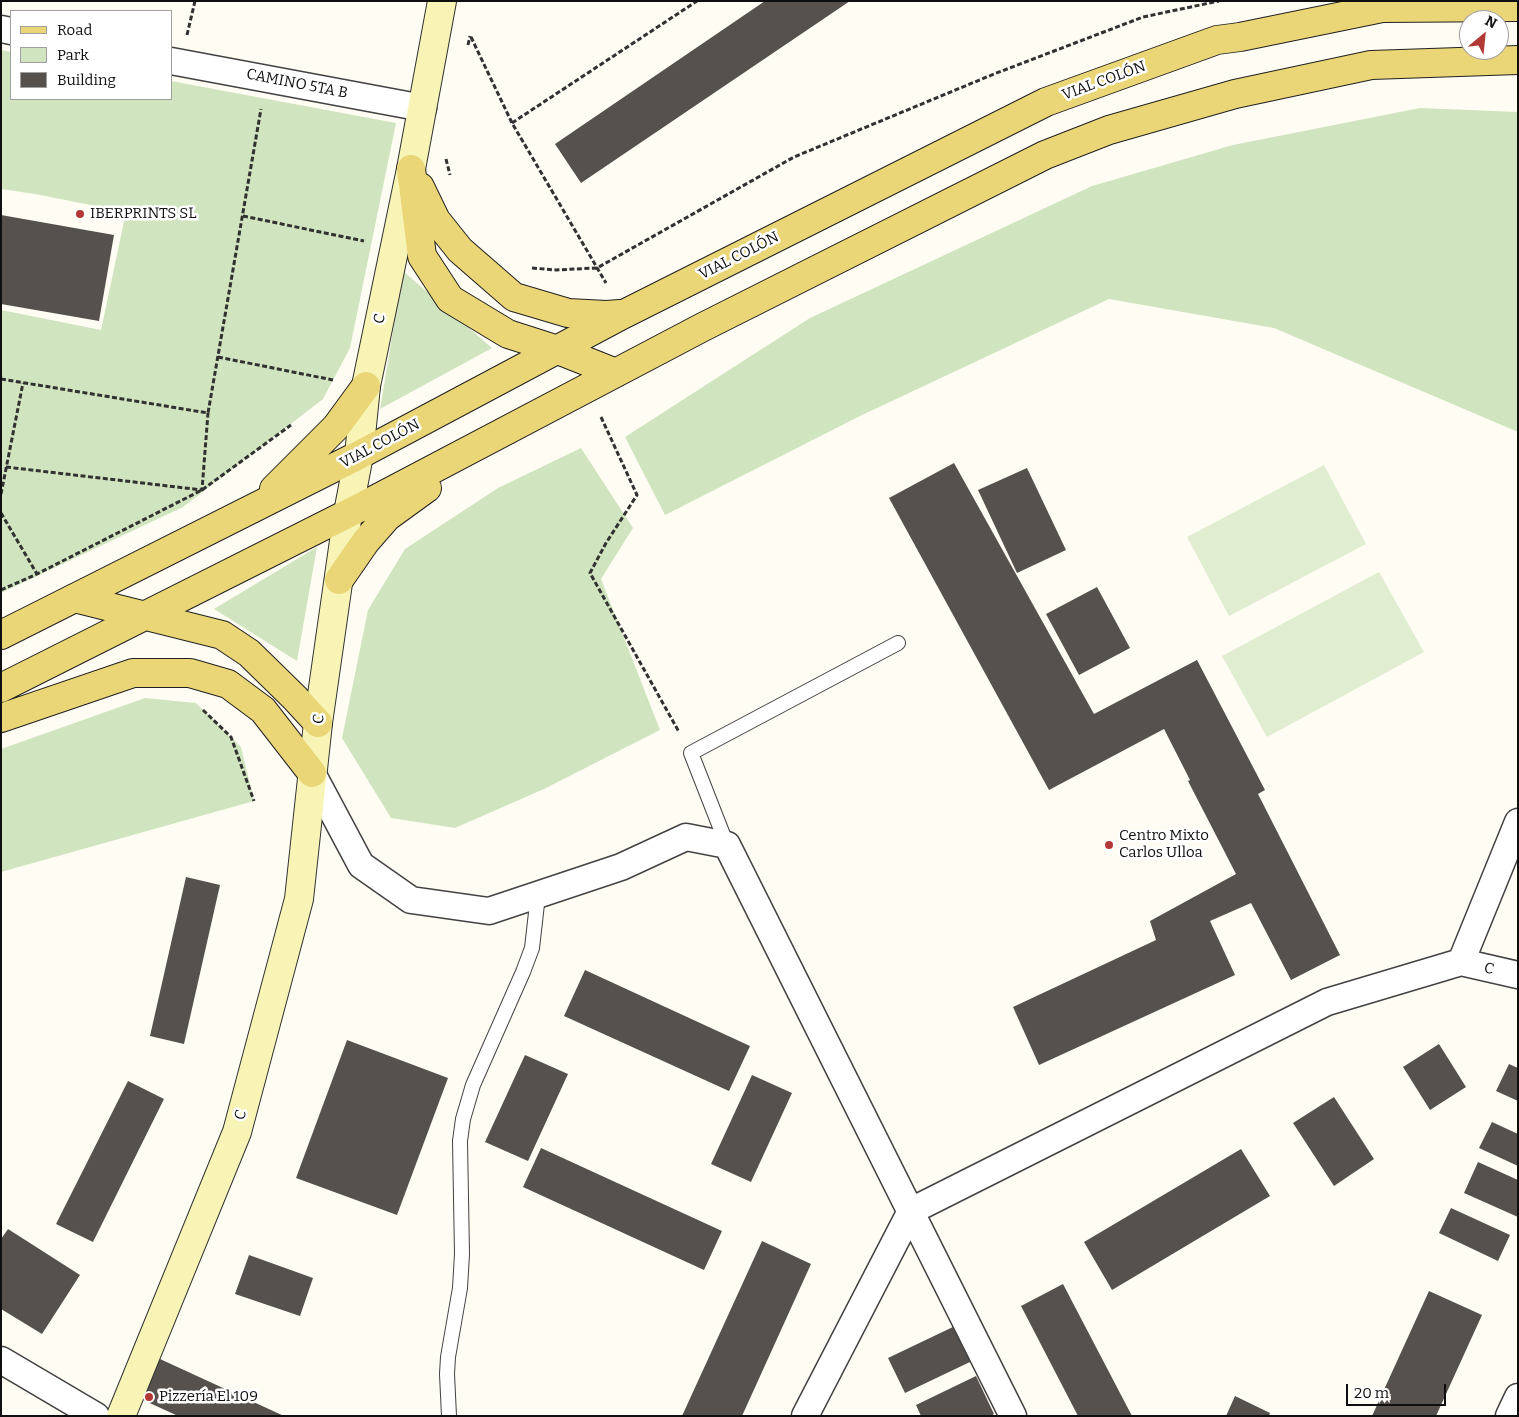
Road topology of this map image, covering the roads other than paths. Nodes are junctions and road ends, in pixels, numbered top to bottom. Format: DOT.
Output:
graph roads {
  1 [pos="442,1"];
  2 [pos="1518,7"];
  3 [pos="1518,60"];
  4 [pos="172,61"];
  5 [pos="422,108"];
  6 [pos="411,169"];
  7 [pos="624,314"];
  8 [pos="558,350"];
  9 [pos="616,373"];
  10 [pos="366,386"];
  11 [pos="508,430"];
  12 [pos="359,455"];
  13 [pos="256,507"];
  14 [pos="348,513"];
  15 [pos="340,580"];
  16 [pos="74,598"];
  17 [pos="144,617"];
  18 [pos="1,635"];
  19 [pos="898,643"];
  20 [pos="1,688"];
  21 [pos="1,718"];
  22 [pos="318,723"];
  23 [pos="312,774"];
  24 [pos="1518,822"];
  25 [pos="727,845"];
  26 [pos="538,895"];
  27 [pos="1461,962"];
  28 [pos="1518,975"];
  29 [pos="911,1211"];
  30 [pos="1,1360"];
  31 [pos="1518,1397"];
  32 [pos="96,1416"];
  33 [pos="121,1416"];
  34 [pos="449,1416"];
  35 [pos="805,1416"];
  36 [pos="1013,1416"];
  37 [pos="1510,1416"];
  1 -- 5 [label="street, C"];
  2 -- 7 [label="main road, VIAL COLÓN"];
  3 -- 9 [label="main road"];
  4 -- 5 [label="street, CAMINO 5TA B"];
  5 -- 6 [label="street, C"];
  6 -- 7 [label="main road"];
  6 -- 8 [label="main road"];
  6 -- 10 [label="street, C"];
  7 -- 8 [label="main road, VIAL COLÓN"];
  8 -- 9 [label="main road"];
  8 -- 12 [label="main road, VIAL COLÓN"];
  9 -- 11 [label="main road"];
  10 -- 12 [label="street, C"];
  10 -- 13 [label="main road"];
  11 -- 14 [label="main road"];
  11 -- 15 [label="main road"];
  12 -- 13 [label="main road, VIAL COLÓN"];
  12 -- 14 [label="street, C"];
  13 -- 16 [label="main road, VIAL COLÓN"];
  14 -- 15 [label="street, C"];
  14 -- 17 [label="main road"];
  15 -- 22 [label="street, C"];
  16 -- 17 [label="main road"];
  16 -- 18 [label="main road, VIAL COLÓN"];
  17 -- 20 [label="main road"];
  17 -- 22 [label="main road"];
  19 -- 25 [label="lane"];
  21 -- 23 [label="main road"];
  22 -- 23 [label="street, C"];
  23 -- 26 [label="street"];
  23 -- 33 [label="street, C"];
  24 -- 27 [label="street"];
  25 -- 26 [label="street"];
  25 -- 29 [label="street"];
  26 -- 34 [label="lane"];
  27 -- 28 [label="street, C"];
  27 -- 29 [label="street"];
  29 -- 35 [label="street"];
  29 -- 36 [label="street"];
  30 -- 32 [label="street"];
  31 -- 37 [label="street"];
}
